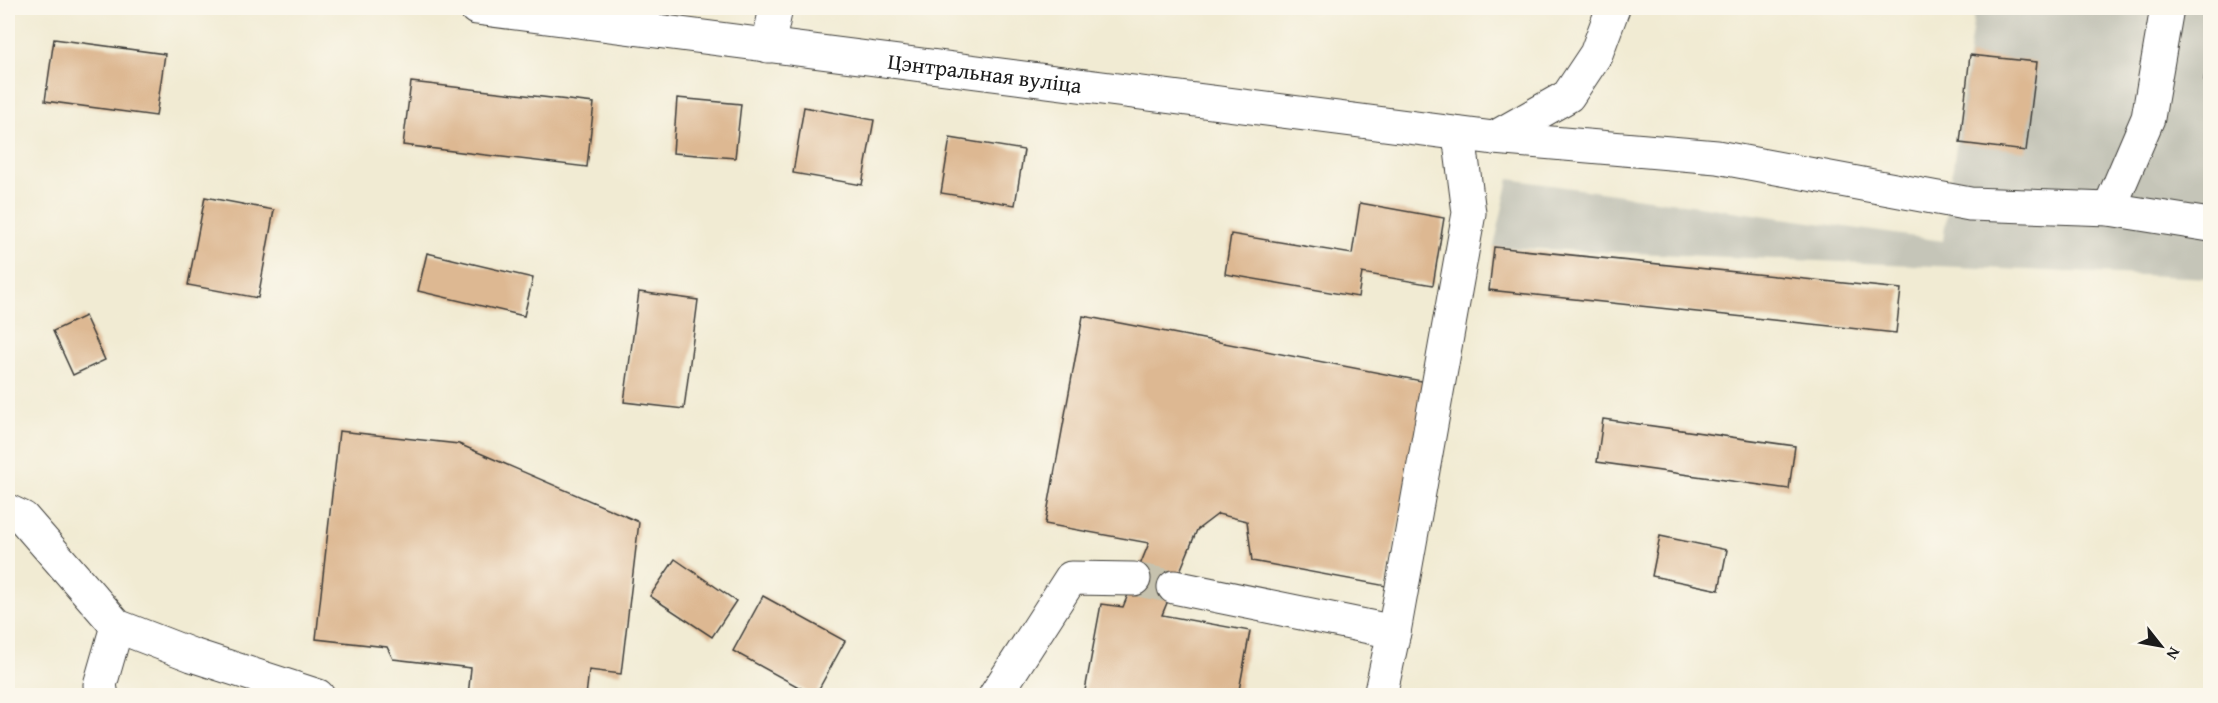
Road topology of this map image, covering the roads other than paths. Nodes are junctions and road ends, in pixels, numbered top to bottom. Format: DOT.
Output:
graph roads {
  1 [pos="476,8"];
  2 [pos="776,8"];
  3 [pos="1613,8"];
  4 [pos="2167,8"];
  5 [pos="768,46"];
  6 [pos="1459,134"];
  7 [pos="1494,138"];
  8 [pos="2109,209"];
  9 [pos="2211,225"];
  10 [pos="8,511"];
  11 [pos="1134,579"];
  12 [pos="1174,587"];
  13 [pos="117,626"];
  14 [pos="1394,632"];
  15 [pos="102,696"];
  16 [pos="318,696"];
  17 [pos="995,696"];
  18 [pos="1380,696"];
  1 -- 5 [label="street, Цэнтральная вуліца"];
  2 -- 5 [label="street"];
  3 -- 7 [label="street"];
  4 -- 8 [label="street"];
  5 -- 6 [label="street, Цэнтральная вуліца"];
  6 -- 7 [label="street, Цэнтральная вуліца"];
  6 -- 14 [label="street"];
  7 -- 8 [label="street, Цэнтральная вуліца"];
  8 -- 9 [label="street, Цэнтральная вуліца"];
  10 -- 13 [label="street"];
  11 -- 17 [label="street"];
  12 -- 14 [label="street"];
  13 -- 15 [label="street"];
  13 -- 16 [label="street"];
  14 -- 18 [label="street"];
}
